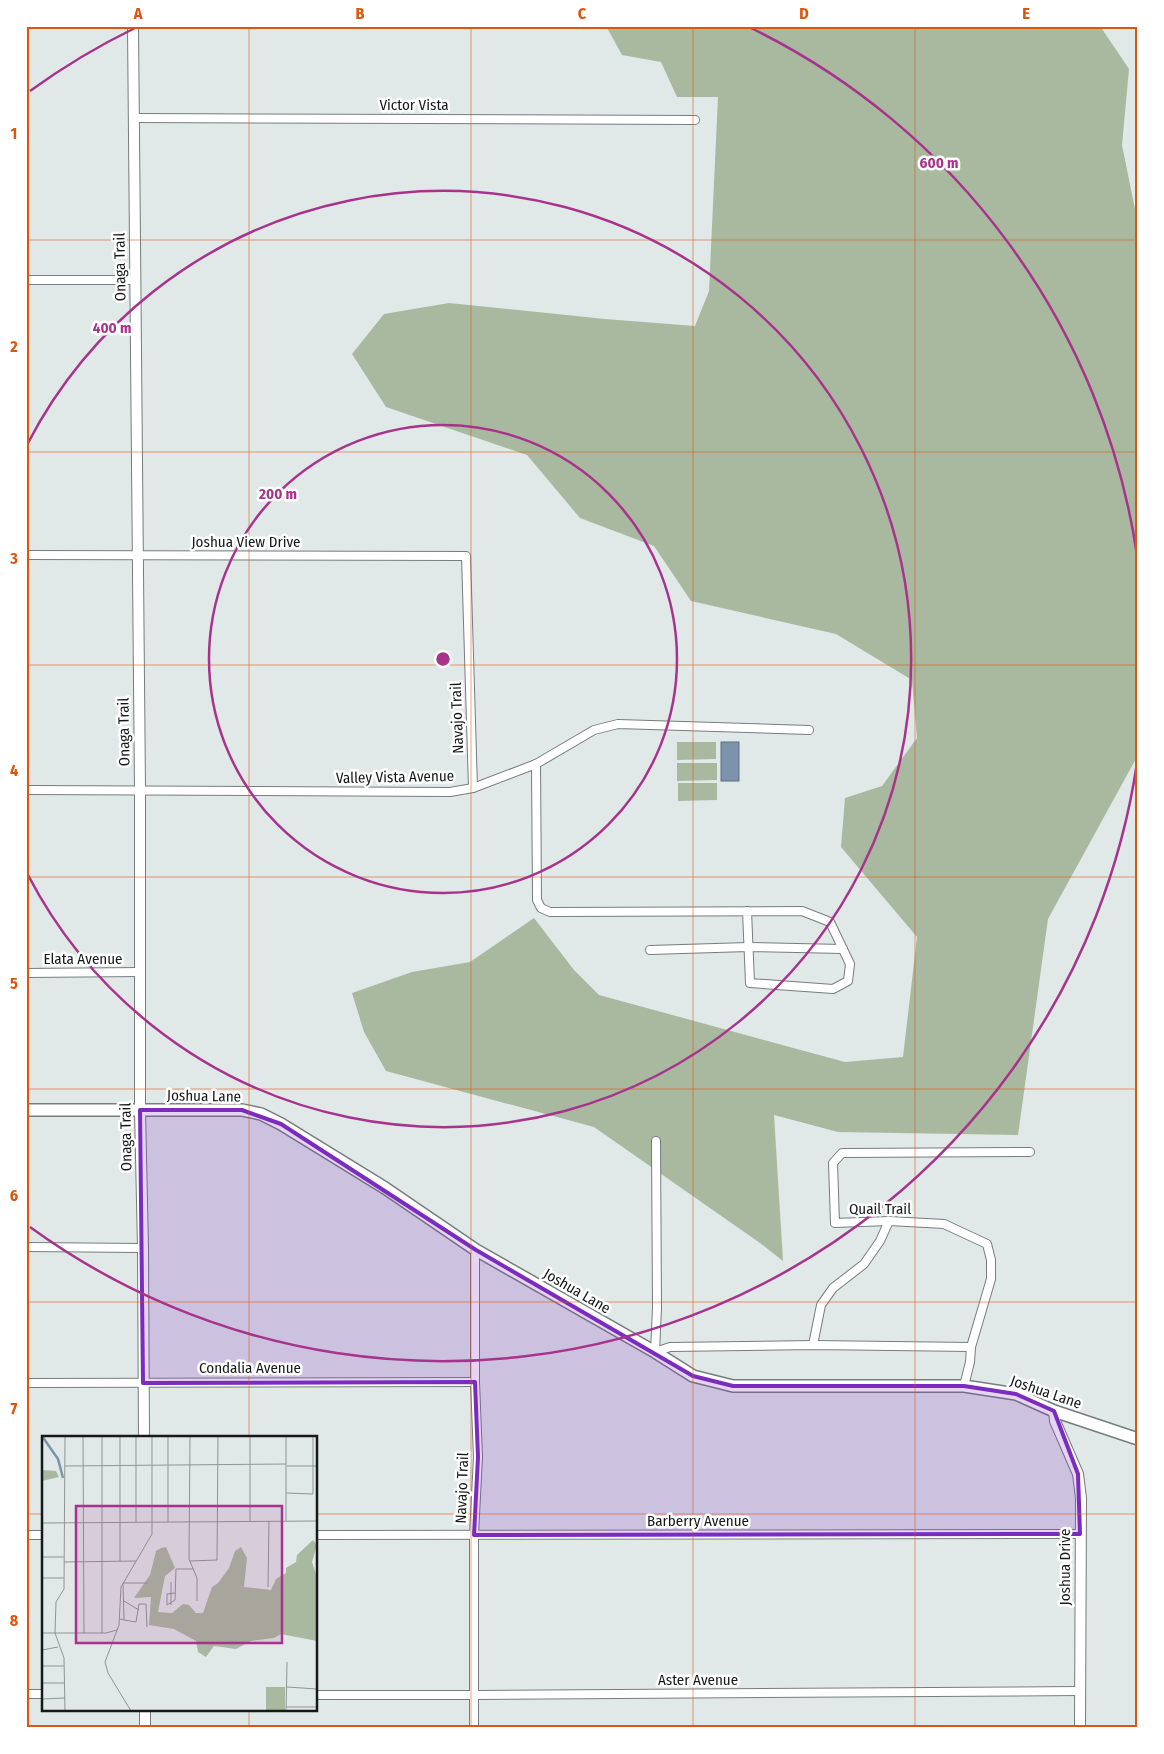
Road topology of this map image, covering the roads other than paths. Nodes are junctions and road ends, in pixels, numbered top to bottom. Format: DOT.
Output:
graph roads {
  1 [pos="133,26"];
  2 [pos="134,118"];
  3 [pos="695,120"];
  4 [pos="26,280"];
  5 [pos="135,280"];
  6 [pos="26,555"];
  7 [pos="137,556"];
  8 [pos="466,556"];
  9 [pos="809,730"];
  10 [pos="536,764"];
  11 [pos="473,788"];
  12 [pos="26,790"];
  13 [pos="140,790"];
  14 [pos="747,911"];
  15 [pos="748,947"];
  16 [pos="843,949"];
  17 [pos="650,950"];
  18 [pos="140,972"];
  19 [pos="26,973"];
  20 [pos="26,1110"];
  21 [pos="140,1110"];
  22 [pos="656,1141"];
  23 [pos="1030,1152"];
  24 [pos="889,1221"];
  25 [pos="26,1247"];
  26 [pos="143,1248"];
  27 [pos="475,1250"];
  28 [pos="813,1345"];
  29 [pos="971,1347"];
  30 [pos="655,1352"];
  31 [pos="143,1382"];
  32 [pos="475,1382"];
  33 [pos="26,1383"];
  34 [pos="964,1386"];
  35 [pos="1054,1411"];
  36 [pos="144,1436"];
  37 [pos="1138,1439"];
  38 [pos="1080,1534"];
  39 [pos="26,1535"];
  40 [pos="42,1535"];
  41 [pos="318,1535"];
  42 [pos="474,1535"];
  43 [pos="1080,1691"];
  44 [pos="26,1694"];
  45 [pos="42,1694"];
  46 [pos="318,1695"];
  47 [pos="474,1695"];
  48 [pos="145,1712"];
  49 [pos="146,1728"];
  50 [pos="474,1728"];
  51 [pos="1080,1728"];
  1 -- 2 [label="street, Onaga Trail"];
  2 -- 3 [label="street, Victor Vista"];
  2 -- 5 [label="street, Onaga Trail"];
  4 -- 5 [label="street"];
  5 -- 7 [label="street, Onaga Trail"];
  6 -- 7 [label="street, Joshua View Drive"];
  7 -- 8 [label="street, Joshua View Drive"];
  7 -- 13 [label="street, Onaga Trail"];
  8 -- 11 [label="street, Navajo Trail"];
  9 -- 10 [label="street, Valley Vista Avenue"];
  10 -- 11 [label="street, Valley Vista Avenue"];
  10 -- 14 [label="street"];
  11 -- 13 [label="street, Valley Vista Avenue"];
  12 -- 13 [label="street, Valley Vista Avenue"];
  13 -- 18 [label="street, Onaga Trail"];
  14 -- 15 [label="street"];
  14 -- 16 [label="street"];
  15 -- 16 [label="street"];
  15 -- 16 [label="street"];
  15 -- 17 [label="street"];
  18 -- 19 [label="street, Elata Avenue"];
  18 -- 21 [label="street, Onaga Trail"];
  20 -- 21 [label="main road, Joshua Lane"];
  21 -- 26 [label="street, Onaga Trail"];
  21 -- 27 [label="main road, Joshua Lane"];
  22 -- 30 [label="street"];
  23 -- 24 [label="street, Quail Trail"];
  24 -- 28 [label="street"];
  24 -- 29 [label="street, Quail Trail"];
  25 -- 26 [label="street"];
  26 -- 31 [label="street, Onaga Trail"];
  27 -- 30 [label="main road, Joshua Lane"];
  27 -- 32 [label="street, Navajo Trail"];
  28 -- 29 [label="street"];
  28 -- 30 [label="street"];
  29 -- 34 [label="street"];
  30 -- 34 [label="main road, Joshua Lane"];
  31 -- 32 [label="street, Condalia Avenue"];
  31 -- 33 [label="street, Condalia Avenue"];
  31 -- 36 [label="street, Onaga Trail"];
  32 -- 42 [label="street, Navajo Trail"];
  34 -- 35 [label="main road, Joshua Lane"];
  35 -- 37 [label="main road, Joshua Lane"];
  35 -- 38 [label="street, Joshua Drive"];
  38 -- 42 [label="street, Barberry Avenue"];
  38 -- 43 [label="street, Joshua Drive"];
  39 -- 40 [label="street"];
  41 -- 42 [label="street, Barberry Avenue"];
  42 -- 47 [label="street, Navajo Trail"];
  43 -- 47 [label="street, Aster Avenue"];
  43 -- 51 [label="street, Joshua Drive"];
  44 -- 45 [label="street"];
  46 -- 47 [label="street, Aster Avenue"];
  47 -- 50 [label="street, Navajo Trail"];
  48 -- 49 [label="street"];
}
